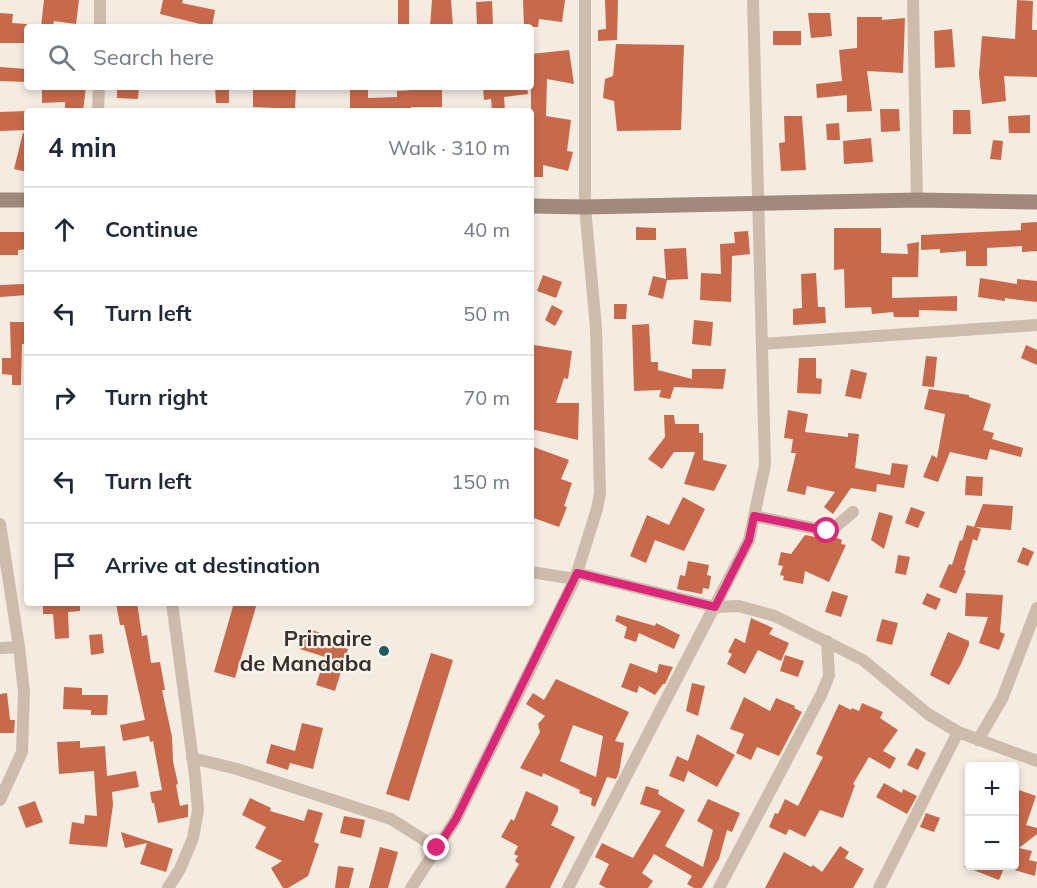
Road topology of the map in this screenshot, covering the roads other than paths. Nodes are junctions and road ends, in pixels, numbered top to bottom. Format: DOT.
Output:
graph roads {
  1 [pos="100,0"];
  2 [pos="585,0"];
  3 [pos="753,0"];
  4 [pos="913,0"];
  5 [pos="100,24"];
  6 [pos="99,90"];
  7 [pos="98,108"];
  8 [pos="0,200"];
  9 [pos="24,200"];
  10 [pos="917,200"];
  11 [pos="1037,202"];
  12 [pos="758,203"];
  13 [pos="534,206"];
  14 [pos="585,207"];
  15 [pos="1037,325"];
  16 [pos="762,344"];
  17 [pos="853,512"];
  18 [pos="754,516"];
  19 [pos="0,524"];
  20 [pos="534,572"];
  21 [pos="576,576"];
  22 [pos="172,606"];
  23 [pos="715,607"];
  24 [pos="1037,608"];
  25 [pos="826,641"];
  26 [pos="20,647"];
  27 [pos="0,648"];
  28 [pos="958,732"];
  29 [pos="978,740"];
  30 [pos="192,758"];
  31 [pos="1037,761"];
  32 [pos="0,800"];
  33 [pos="437,848"];
  34 [pos="168,888"];
  35 [pos="411,888"];
  36 [pos="568,888"];
  37 [pos="719,888"];
  38 [pos="879,888"];
  1 -- 5 [label="street"];
  2 -- 14 [label="street"];
  3 -- 12 [label="street"];
  4 -- 10 [label="street"];
  6 -- 7 [label="street"];
  8 -- 9 [label="street"];
  10 -- 11 [label="street"];
  10 -- 12 [label="street"];
  12 -- 14 [label="street"];
  12 -- 16 [label="street"];
  13 -- 14 [label="street"];
  14 -- 21 [label="street"];
  15 -- 16 [label="street"];
  16 -- 18 [label="street"];
  17 -- 18 [label="street"];
  18 -- 23 [label="street"];
  19 -- 26 [label="street"];
  20 -- 21 [label="street"];
  21 -- 23 [label="street"];
  21 -- 33 [label="street"];
  22 -- 30 [label="street"];
  23 -- 25 [label="street"];
  23 -- 36 [label="street"];
  24 -- 29 [label="street"];
  25 -- 28 [label="street"];
  25 -- 37 [label="street"];
  26 -- 27 [label="street"];
  26 -- 32 [label="street"];
  28 -- 29 [label="street"];
  28 -- 38 [label="street"];
  29 -- 31 [label="street"];
  30 -- 33 [label="street"];
  30 -- 34 [label="street"];
  33 -- 35 [label="street"];
}
